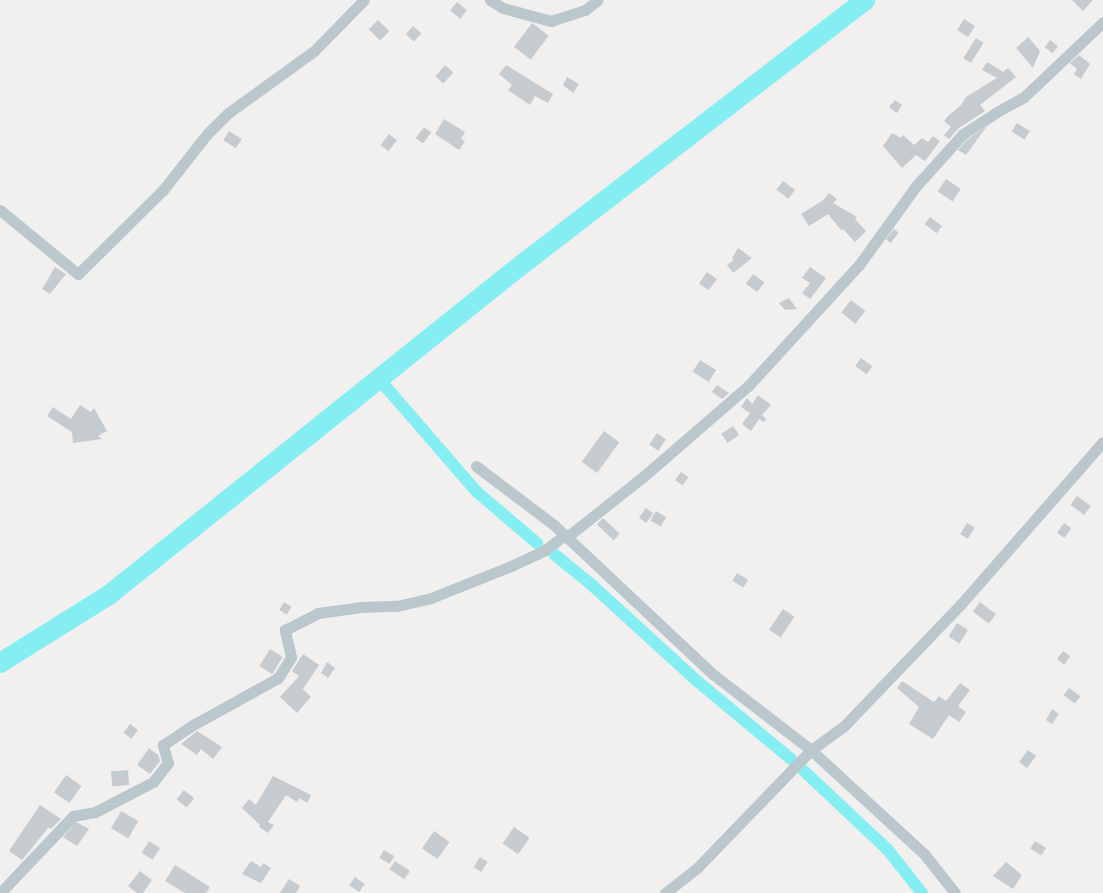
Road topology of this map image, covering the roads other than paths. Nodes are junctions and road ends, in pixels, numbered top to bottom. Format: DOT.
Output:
graph roads {
  1 [pos="364,0"];
  2 [pos="490,0"];
  3 [pos="598,0"];
  4 [pos="1103,22"];
  5 [pos="0,210"];
  6 [pos="1103,442"];
  7 [pos="476,466"];
  8 [pos="566,536"];
  9 [pos="811,750"];
  10 [pos="0,893"];
  11 [pos="665,893"];
  12 [pos="955,893"];
  1 -- 5 [label="street"];
  2 -- 3 [label="street"];
  4 -- 8 [label="street"];
  6 -- 9 [label="street"];
  7 -- 8 [label="street"];
  8 -- 9 [label="street"];
  8 -- 10 [label="street"];
  9 -- 11 [label="street"];
  9 -- 12 [label="street"];
}
